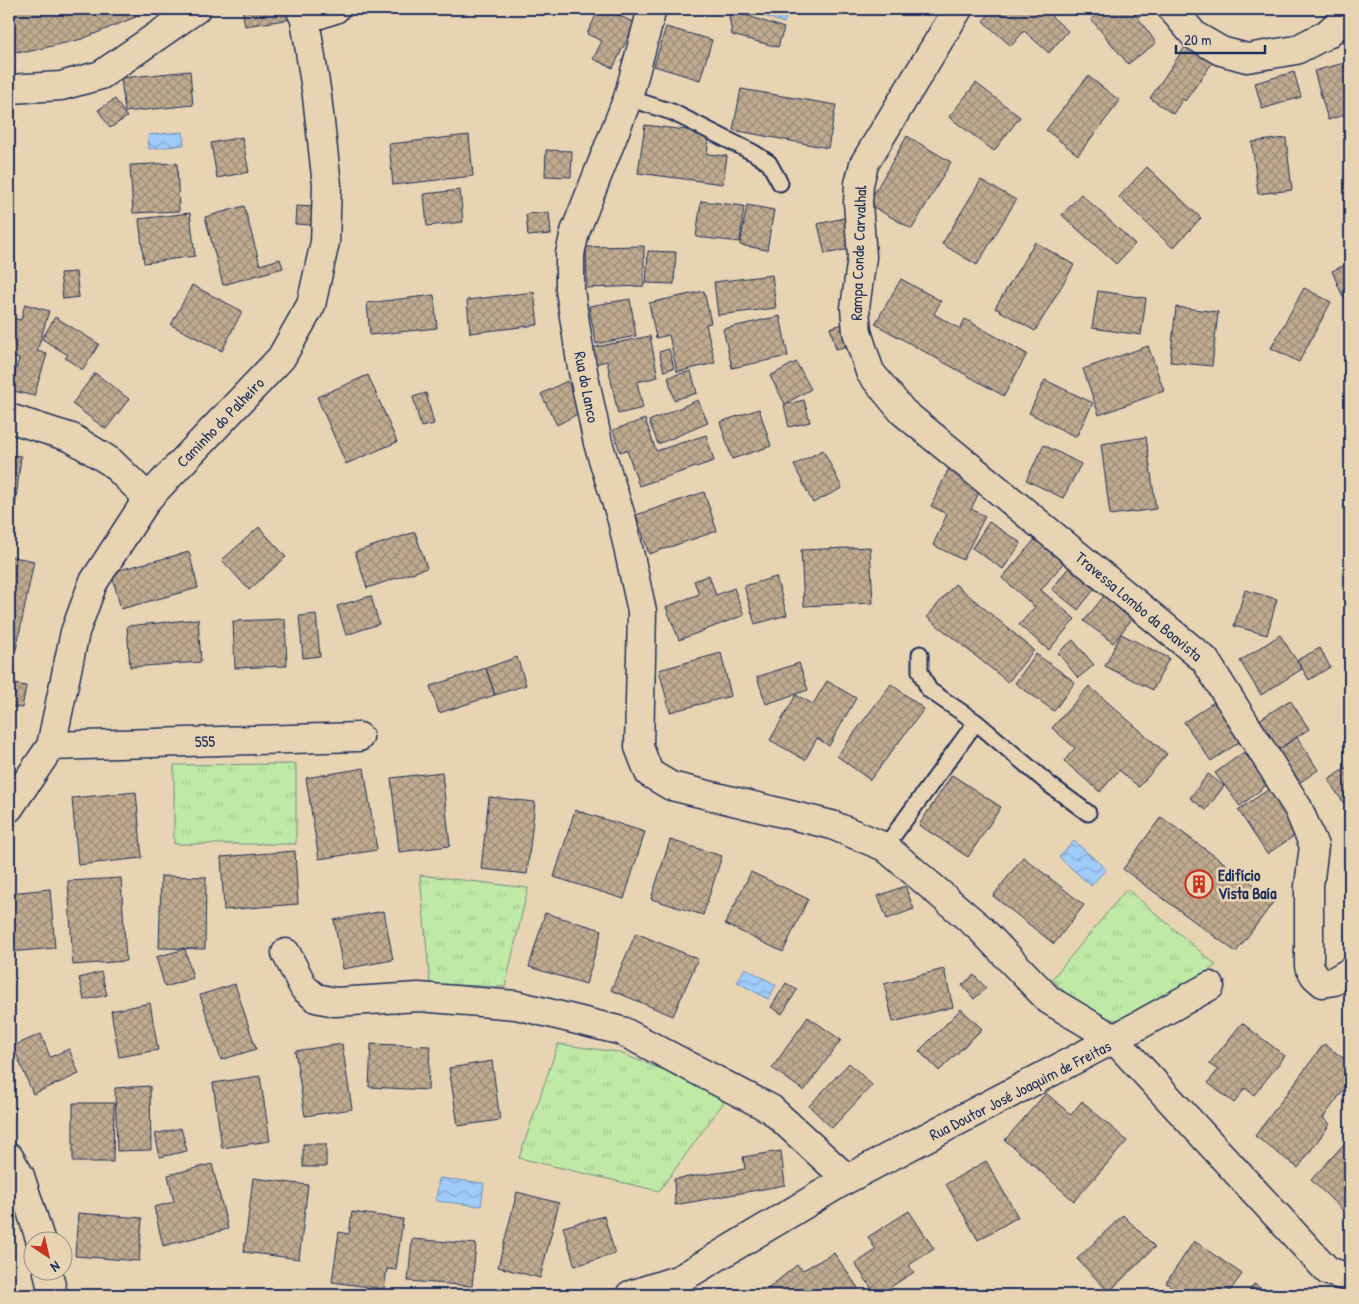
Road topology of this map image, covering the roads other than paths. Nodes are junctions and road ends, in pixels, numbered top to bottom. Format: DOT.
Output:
graph roads {
  1 [pos="196,9"];
  2 [pos="336,9"];
  3 [pos="652,9"];
  4 [pos="958,9"];
  5 [pos="1172,9"];
  6 [pos="1350,13"];
  7 [pos="303,14"];
  8 [pos="9,89"];
  9 [pos="628,98"];
  10 [pos="780,183"];
  11 [pos="870,372"];
  12 [pos="9,418"];
  13 [pos="148,498"];
  14 [pos="920,654"];
  15 [pos="976,722"];
  16 [pos="359,737"];
  17 [pos="51,746"];
  18 [pos="9,808"];
  19 [pos="1088,813"];
  20 [pos="885,847"];
  21 [pos="286,953"];
  22 [pos="1350,972"];
  23 [pos="1210,986"];
  24 [pos="1114,1039"];
  25 [pos="9,1157"];
  26 [pos="847,1179"];
  27 [pos="38,1232"];
  28 [pos="1350,1278"];
  29 [pos="50,1282"];
  30 [pos="683,1287"];
  31 [pos="53,1295"];
  32 [pos="630,1295"];
  1 -- 8 [label="street"];
  2 -- 7 [label="street"];
  3 -- 9 [label="street, Rua do Lanco"];
  4 -- 11 [label="street, Rampa Conde Carvalhal"];
  5 -- 6 [label="street"];
  7 -- 13 [label="street, Caminho do Palheiro"];
  9 -- 10 [label="lane"];
  9 -- 20 [label="street, Rua do Lanco"];
  11 -- 22 [label="street, Travessa Lombo da Boavista"];
  12 -- 13 [label="street"];
  13 -- 17 [label="street, Caminho do Palheiro"];
  14 -- 15 [label="lane"];
  15 -- 19 [label="lane"];
  15 -- 20 [label="lane"];
  16 -- 17 [label="street, 555"];
  17 -- 18 [label="street, Caminho do Palheiro"];
  20 -- 24 [label="street"];
  21 -- 26 [label="street"];
  23 -- 24 [label="street"];
  24 -- 26 [label="street, Rua Doutor José Joaquim de Freitas"];
  24 -- 28 [label="street, Rua Doutor José Joaquim de Freitas"];
  25 -- 27 [label="street"];
  26 -- 30 [label="street, Rua Doutor José Joaquim de Freitas"];
  29 -- 31 [label="street"];
  30 -- 32 [label="street, Rua Doutor José Joaquim de Freitas"];
}
